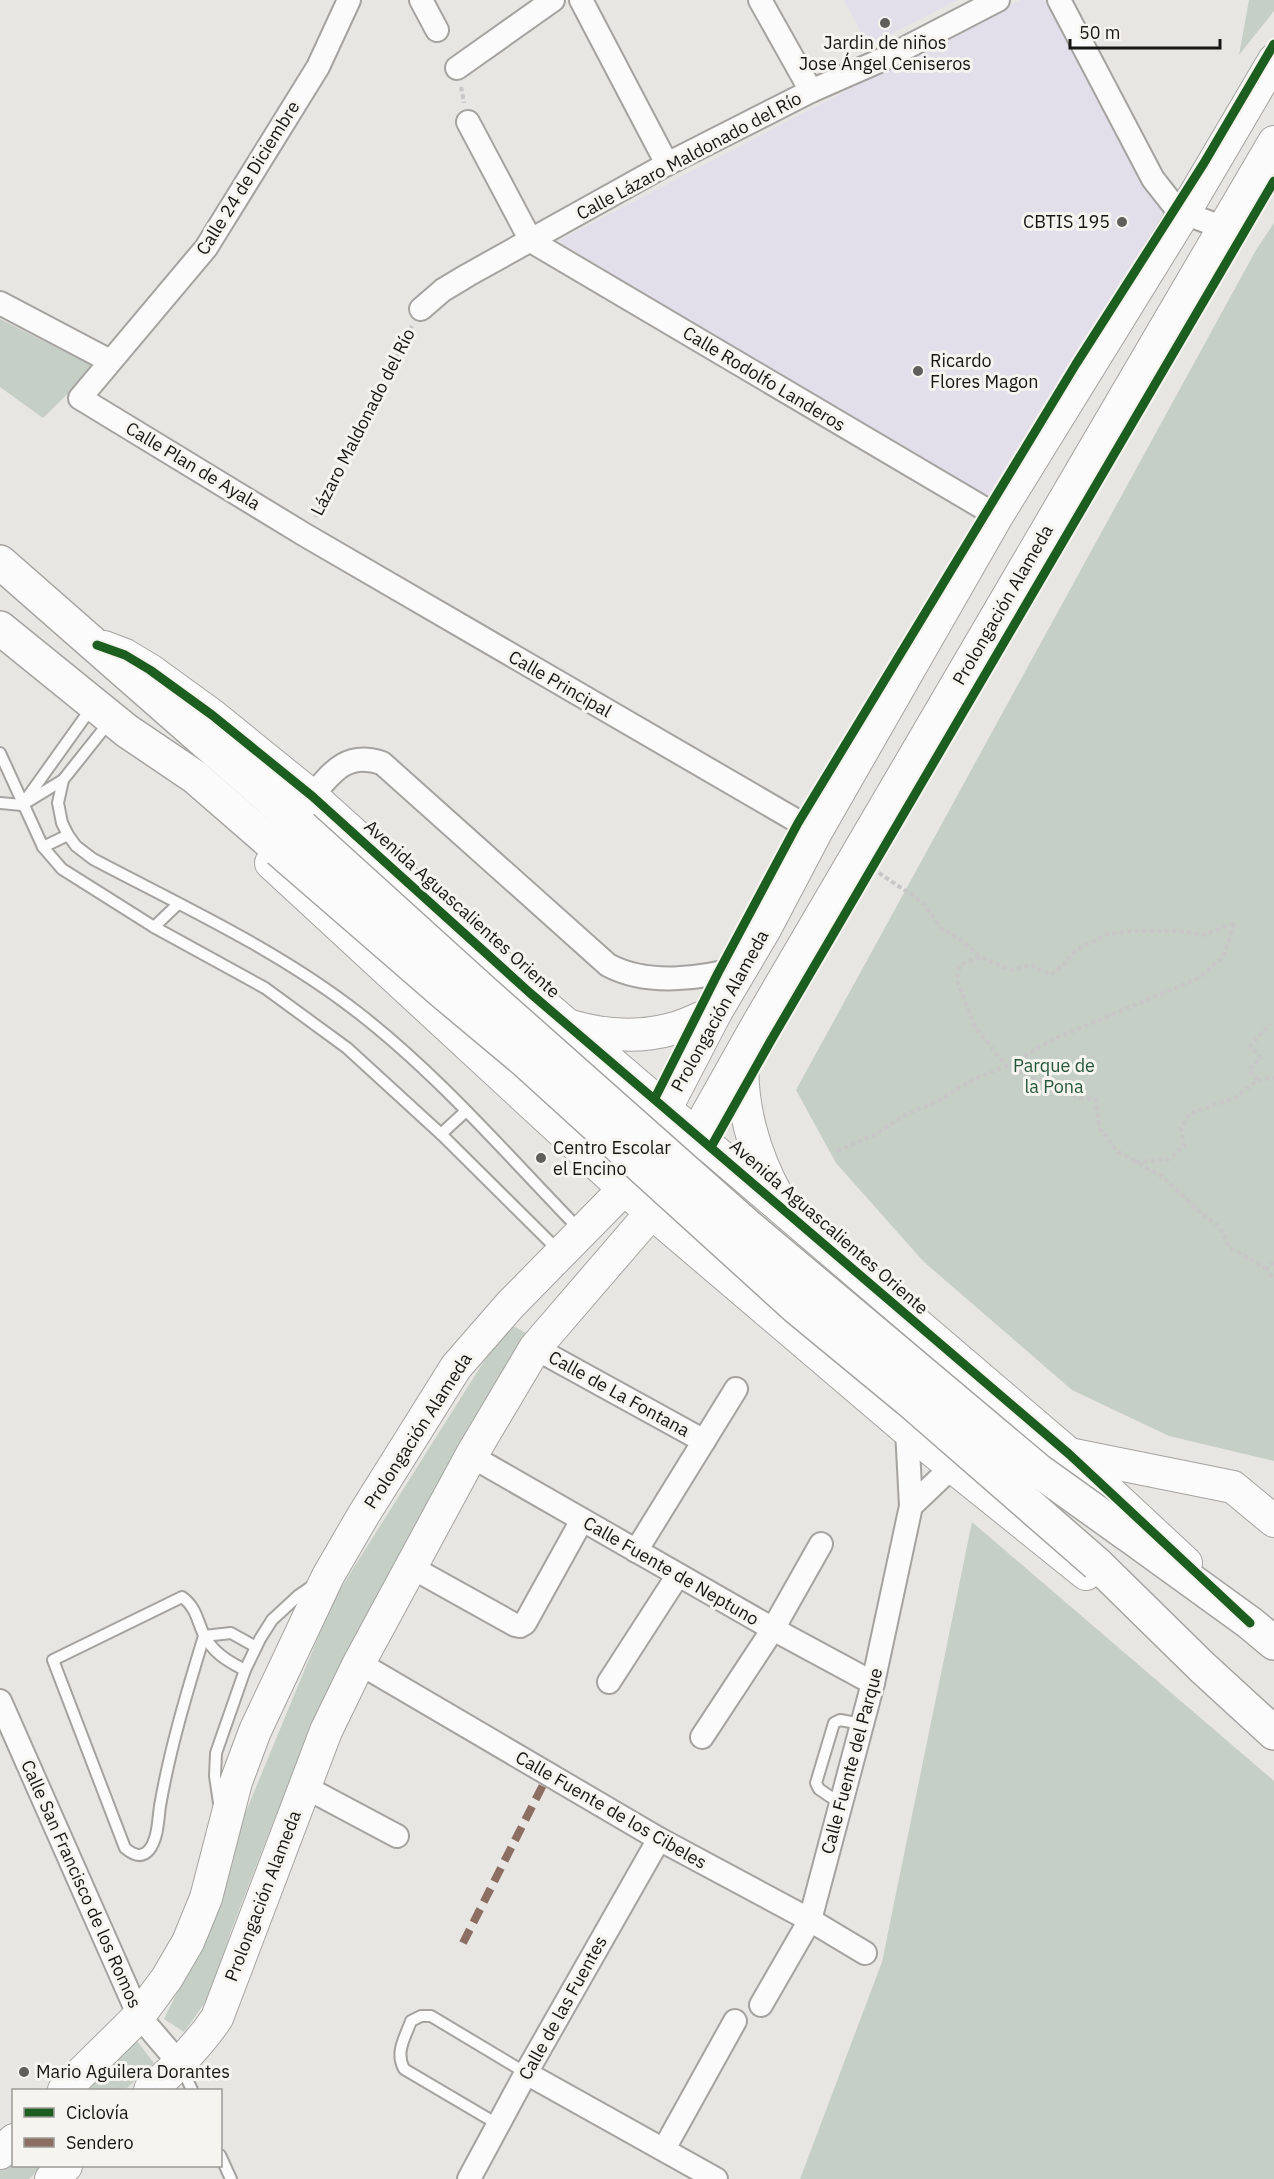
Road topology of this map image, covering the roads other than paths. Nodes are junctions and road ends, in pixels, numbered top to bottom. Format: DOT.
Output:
graph roads {
  1 [pos="349,0"];
  2 [pos="422,0"];
  3 [pos="553,0"];
  4 [pos="581,0"];
  5 [pos="760,0"];
  6 [pos="998,0"];
  7 [pos="1059,0"];
  8 [pos="437,30"];
  9 [pos="1274,60"];
  10 [pos="457,68"];
  11 [pos="811,92"];
  12 [pos="468,122"];
  13 [pos="1274,142"];
  14 [pos="667,164"];
  15 [pos="1184,213"];
  16 [pos="1224,228"];
  17 [pos="531,241"];
  18 [pos="0,303"];
  19 [pos="421,309"];
  20 [pos="110,361"];
  21 [pos="80,398"];
  22 [pos="996,516"];
  23 [pos="305,535"];
  24 [pos="0,562"];
  25 [pos="0,628"];
  26 [pos="97,645"];
  27 [pos="110,718"];
  28 [pos="0,753"];
  29 [pos="63,780"];
  30 [pos="312,796"];
  31 [pos="0,803"];
  32 [pos="22,805"];
  33 [pos="816,832"];
  34 [pos="68,835"];
  35 [pos="43,847"];
  36 [pos="178,904"];
  37 [pos="154,927"];
  38 [pos="743,967"];
  39 [pos="716,1012"];
  40 [pos="569,1026"];
  41 [pos="743,1050"];
  42 [pos="662,1104"];
  43 [pos="466,1111"];
  44 [pos="441,1134"];
  45 [pos="697,1134"];
  46 [pos="592,1158"];
  47 [pos="624,1189"];
  48 [pos="777,1204"];
  49 [pos="651,1212"];
  50 [pos="571,1242"];
  51 [pos="713,1266"];
  52 [pos="535,1348"];
  53 [pos="736,1389"];
  54 [pos="907,1430"];
  55 [pos="704,1441"];
  56 [pos="1069,1454"];
  57 [pos="471,1456"];
  58 [pos="952,1467"];
  59 [pos="911,1506"];
  60 [pos="582,1520"];
  61 [pos="1274,1521"];
  62 [pos="821,1544"];
  63 [pos="636,1551"];
  64 [pos="411,1567"];
  65 [pos="678,1575"];
  66 [pos="328,1576"];
  67 [pos="773,1629"];
  68 [pos="1262,1633"];
  69 [pos="204,1636"];
  70 [pos="256,1647"];
  71 [pos="359,1664"];
  72 [pos="1202,1667"];
  73 [pos="245,1670"];
  74 [pos="609,1682"];
  75 [pos="873,1683"];
  76 [pos="0,1701"];
  77 [pos="1274,1733"];
  78 [pos="702,1737"];
  79 [pos="305,1787"];
  80 [pos="224,1825"];
  81 [pos="397,1836"];
  82 [pos="658,1839"];
  83 [pos="810,1920"];
  84 [pos="865,1953"];
  85 [pos="762,2005"];
  86 [pos="139,2016"];
  87 [pos="735,2020"];
  88 [pos="526,2073"];
  89 [pos="186,2077"];
  90 [pos="66,2089"];
  91 [pos="155,2089"];
  92 [pos="499,2125"];
  93 [pos="12,2142"];
  94 [pos="664,2149"];
  95 [pos="0,2153"];
  96 [pos="222,2159"];
  97 [pos="65,2167"];
  98 [pos="472,2178"];
  99 [pos="712,2178"];
  100 [pos="51,2179"];
  101 [pos="231,2179"];
  1 -- 20 [label="street, Calle 24 de Diciembre"];
  2 -- 8 [label="street"];
  3 -- 10 [label="street"];
  4 -- 14 [label="street"];
  5 -- 11 [label="street"];
  6 -- 11 [label="street, Calle Lázaro Maldonado del Río"];
  7 -- 15 [label="street"];
  9 -- 15 [label="main road, Prolongación Alameda"];
  11 -- 14 [label="street, Calle Lázaro Maldonado del Río"];
  12 -- 17 [label="street"];
  13 -- 16 [label="main road, Prolongación Alameda"];
  14 -- 17 [label="street, Calle Lázaro Maldonado del Río"];
  15 -- 16 [label="street"];
  15 -- 22 [label="main road, Prolongación Alameda"];
  16 -- 41 [label="main road, Prolongación Alameda"];
  17 -- 19 [label="street, Calle Lázaro Maldonado del Río"];
  17 -- 22 [label="street, Calle Rodolfo Landeros"];
  18 -- 20 [label="street"];
  20 -- 21 [label="street, Calle 24 de Diciembre"];
  21 -- 23 [label="street, Calle Plan de Ayala"];
  22 -- 33 [label="main road, Prolongación Alameda"];
  23 -- 33 [label="street, Calle Principal"];
  24 -- 26 [label="main road, Avenida Aguascalientes Oriente"];
  25 -- 27 [label="main road"];
  26 -- 30 [label="main road, Avenida Aguascalientes Oriente"];
  26 -- 68 [label="main road, Avenida Aguascalientes Oriente, bridge"];
  27 -- 29 [label="lane"];
  27 -- 32 [label="lane"];
  27 -- 46 [label="main road"];
  27 -- 72 [label="main road, bridge"];
  28 -- 32 [label="lane"];
  29 -- 32 [label="lane"];
  29 -- 34 [label="lane"];
  30 -- 38 [label="street"];
  30 -- 40 [label="main road, Avenida Aguascalientes Oriente"];
  31 -- 32 [label="lane"];
  32 -- 35 [label="lane"];
  33 -- 38 [label="main road, Prolongación Alameda"];
  34 -- 35 [label="lane"];
  34 -- 36 [label="lane"];
  35 -- 37 [label="lane"];
  36 -- 37 [label="lane"];
  36 -- 43 [label="lane"];
  37 -- 44 [label="lane"];
  38 -- 39 [label="main road, Prolongación Alameda"];
  39 -- 40 [label="main road"];
  39 -- 42 [label="main road, Prolongación Alameda"];
  40 -- 42 [label="main road, Avenida Aguascalientes Oriente"];
  41 -- 45 [label="main road, Prolongación Alameda"];
  41 -- 48 [label="main road"];
  42 -- 45 [label="main road, Avenida Aguascalientes Oriente"];
  42 -- 46 [label="main road"];
  42 -- 47 [label="main road, Prolongación Alameda"];
  43 -- 44 [label="lane"];
  43 -- 50 [label="lane"];
  44 -- 50 [label="lane"];
  45 -- 48 [label="main road, Avenida Aguascalientes Oriente"];
  45 -- 49 [label="main road, Prolongación Alameda"];
  46 -- 47 [label="main road"];
  47 -- 49 [label="main road"];
  47 -- 50 [label="main road, Prolongación Alameda"];
  48 -- 51 [label="main road"];
  48 -- 56 [label="main road, Avenida Aguascalientes Oriente"];
  49 -- 51 [label="main road"];
  49 -- 52 [label="main road, Prolongación Alameda"];
  50 -- 66 [label="main road, Prolongación Alameda"];
  51 -- 54 [label="main road"];
  52 -- 55 [label="street, Calle de La Fontana"];
  52 -- 57 [label="main road, Prolongación Alameda"];
  53 -- 55 [label="street"];
  54 -- 58 [label="main road"];
  54 -- 59 [label="street, Calle Fuente del Parque"];
  55 -- 63 [label="street"];
  56 -- 61 [label="main road"];
  56 -- 68 [label="main road, Avenida Aguascalientes Oriente"];
  57 -- 60 [label="street, Calle Fuente de Neptuno"];
  57 -- 64 [label="main road, Prolongación Alameda"];
  58 -- 59 [label="street"];
  58 -- 72 [label="main road"];
  59 -- 75 [label="street, Calle Fuente del Parque"];
  60 -- 63 [label="street, Calle Fuente de Neptuno"];
  60 -- 64 [label="street"];
  62 -- 67 [label="street"];
  63 -- 65 [label="street, Calle Fuente de Neptuno"];
  64 -- 71 [label="main road, Prolongación Alameda"];
  65 -- 67 [label="street, Calle Fuente de Neptuno"];
  65 -- 74 [label="street"];
  66 -- 70 [label="lane"];
  66 -- 80 [label="main road, Prolongación Alameda"];
  67 -- 75 [label="street, Calle Fuente de Neptuno"];
  67 -- 78 [label="street"];
  69 -- 69 [label="lane"];
  69 -- 70 [label="lane"];
  69 -- 73 [label="lane"];
  70 -- 73 [label="lane"];
  71 -- 79 [label="main road, Prolongación Alameda"];
  71 -- 82 [label="street, Calle Fuente de los Cibeles"];
  72 -- 77 [label="main road"];
  73 -- 80 [label="lane"];
  75 -- 83 [label="street, Calle Fuente del Parque"];
  76 -- 86 [label="street, Calle San Francisco de los Romos"];
  79 -- 81 [label="street"];
  79 -- 89 [label="main road, Prolongación Alameda"];
  80 -- 86 [label="main road, Prolongación Alameda"];
  82 -- 83 [label="street, Calle Fuente de los Cibeles"];
  82 -- 88 [label="street, Calle de las Fuentes"];
  83 -- 84 [label="street, Calle Fuente de los Cibeles"];
  83 -- 85 [label="street, Calle Fuente del Parque"];
  86 -- 89 [label="street, Calle San Francisco de los Romos"];
  86 -- 90 [label="main road, Prolongación Alameda"];
  87 -- 94 [label="street"];
  88 -- 92 [label="street, Calle de las Fuentes"];
  88 -- 92 [label="lane"];
  88 -- 94 [label="street"];
  89 -- 91 [label="main road, Prolongación Alameda"];
  92 -- 98 [label="street, Calle de las Fuentes"];
  93 -- 95 [label="main road"];
  94 -- 99 [label="street"];
  96 -- 101 [label="lane"];
  97 -- 100 [label="main road"];
}
